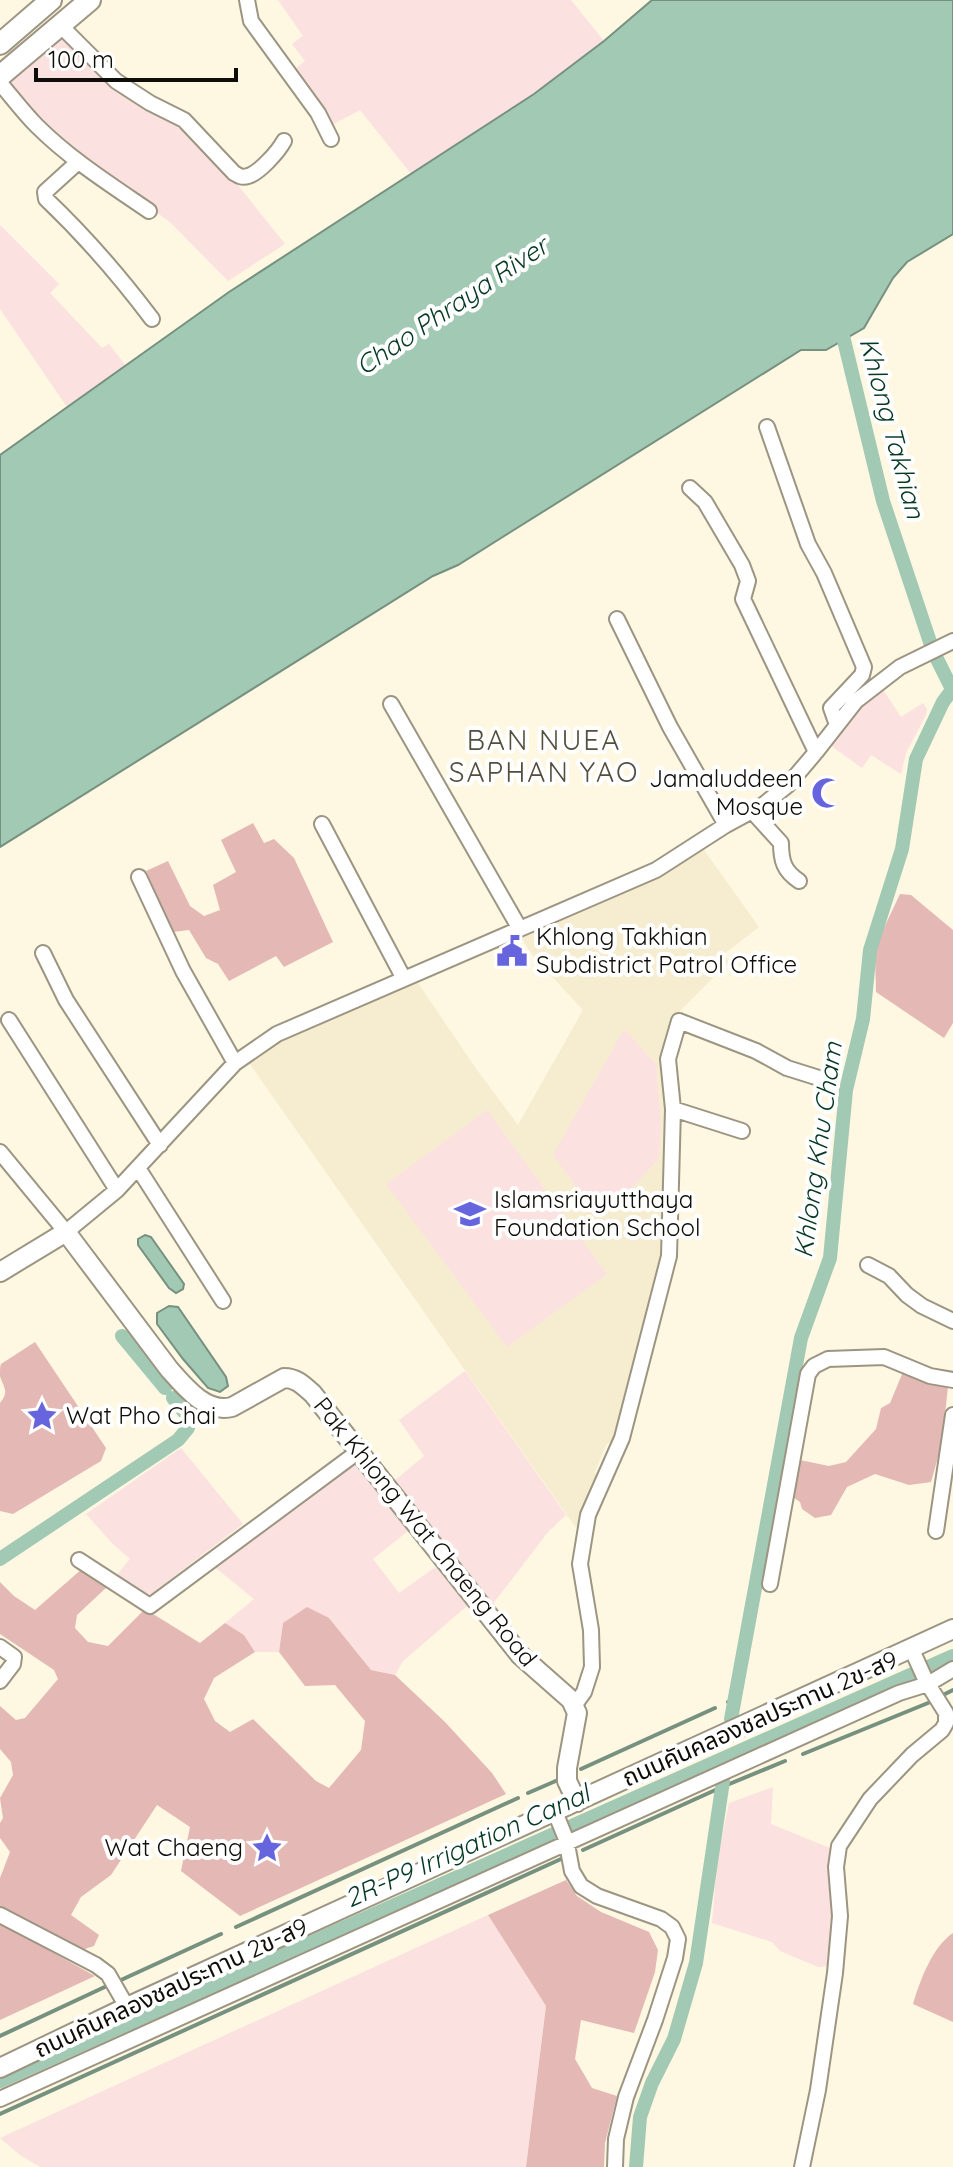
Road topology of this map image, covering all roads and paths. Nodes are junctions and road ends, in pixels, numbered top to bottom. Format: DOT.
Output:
graph roads {
  1 [pos="51,0"];
  2 [pos="90,0"];
  3 [pos="247,0"];
  4 [pos="60,25"];
  5 [pos="0,44"];
  6 [pos="0,76"];
  7 [pos="0,83"];
  8 [pos="331,139"];
  9 [pos="284,141"];
  10 [pos="78,162"];
  11 [pos="149,211"];
  12 [pos="152,319"];
  13 [pos="767,427"];
  14 [pos="690,488"];
  15 [pos="617,619"];
  16 [pos="953,641"];
  17 [pos="391,704"];
  18 [pos="837,725"];
  19 [pos="816,752"];
  20 [pos="752,811"];
  21 [pos="322,824"];
  22 [pos="726,825"];
  23 [pos="139,877"];
  24 [pos="799,881"];
  25 [pos="520,929"];
  26 [pos="43,953"];
  27 [pos="404,979"];
  28 [pos="9,1020"];
  29 [pos="235,1063"];
  30 [pos="822,1079"];
  31 [pos="673,1109"];
  32 [pos="742,1131"];
  33 [pos="160,1145"];
  34 [pos="0,1152"];
  35 [pos="138,1168"];
  36 [pos="117,1190"];
  37 [pos="66,1232"];
  38 [pos="868,1265"];
  39 [pos="0,1272"];
  40 [pos="223,1301"];
  41 [pos="953,1321"];
  42 [pos="953,1380"];
  43 [pos="953,1415"];
  44 [pos="359,1451"];
  45 [pos="936,1531"];
  46 [pos="79,1560"];
  47 [pos="770,1584"];
  48 [pos="953,1629"];
  49 [pos="0,1647"];
  50 [pos="914,1654"];
  51 [pos="953,1669"];
  52 [pos="0,1681"];
  53 [pos="927,1683"];
  54 [pos="574,1706"];
  55 [pos="577,1802"];
  56 [pos="557,1816"];
  57 [pos="567,1840"];
  58 [pos="0,1915"];
  59 [pos="127,2007"];
  60 [pos="0,2068"];
  61 [pos="0,2099"];
  62 [pos="615,2167"];
  63 [pos="802,2167"];
  1 -- 5 [label="main road"];
  2 -- 4 [label="main road"];
  3 -- 8 [label="street"];
  4 -- 6 [label="main road"];
  4 -- 9 [label="street"];
  7 -- 10 [label="street"];
  10 -- 11 [label="street"];
  10 -- 12 [label="street"];
  13 -- 18 [label="street"];
  14 -- 19 [label="street"];
  15 -- 22 [label="street"];
  16 -- 18 [label="street"];
  17 -- 25 [label="street"];
  18 -- 19 [label="street"];
  19 -- 20 [label="street"];
  20 -- 22 [label="street"];
  20 -- 24 [label="street"];
  21 -- 27 [label="street"];
  22 -- 25 [label="street"];
  23 -- 29 [label="street"];
  25 -- 27 [label="street"];
  26 -- 33 [label="street"];
  27 -- 29 [label="street"];
  28 -- 36 [label="street"];
  29 -- 33 [label="street"];
  30 -- 31 [label="street"];
  31 -- 32 [label="street"];
  31 -- 54 [label="street"];
  33 -- 35 [label="street"];
  34 -- 37 [label="street"];
  35 -- 36 [label="street"];
  35 -- 40 [label="street"];
  36 -- 37 [label="street"];
  37 -- 39 [label="street"];
  37 -- 44 [label="street, Pak Khlong Wat Chaeng Road"];
  38 -- 41 [label="street"];
  42 -- 47 [label="street"];
  43 -- 45 [label="street"];
  44 -- 46 [label="street"];
  44 -- 54 [label="street, Pak Khlong Wat Chaeng Road"];
  48 -- 50 [label="street, ถนนคันคลองชลประทาน 2ข-ส9"];
  49 -- 52 [label="street"];
  50 -- 53 [label="street"];
  50 -- 55 [label="street, ถนนคันคลองชลประทาน 2ข-ส9"];
  51 -- 53 [label="street"];
  53 -- 57 [label="street"];
  53 -- 63 [label="street"];
  54 -- 55 [label="street"];
  55 -- 56 [label="street, ถนนคันคลองชลประทาน 2ข-ส9"];
  56 -- 57 [label="street"];
  56 -- 59 [label="street, ถนนคันคลองชลประทาน 2ข-ส9"];
  57 -- 61 [label="street"];
  57 -- 62 [label="street"];
  58 -- 59 [label="street"];
  59 -- 60 [label="street, ถนนคันคลองชลประทาน 2ข-ส9"];
}
